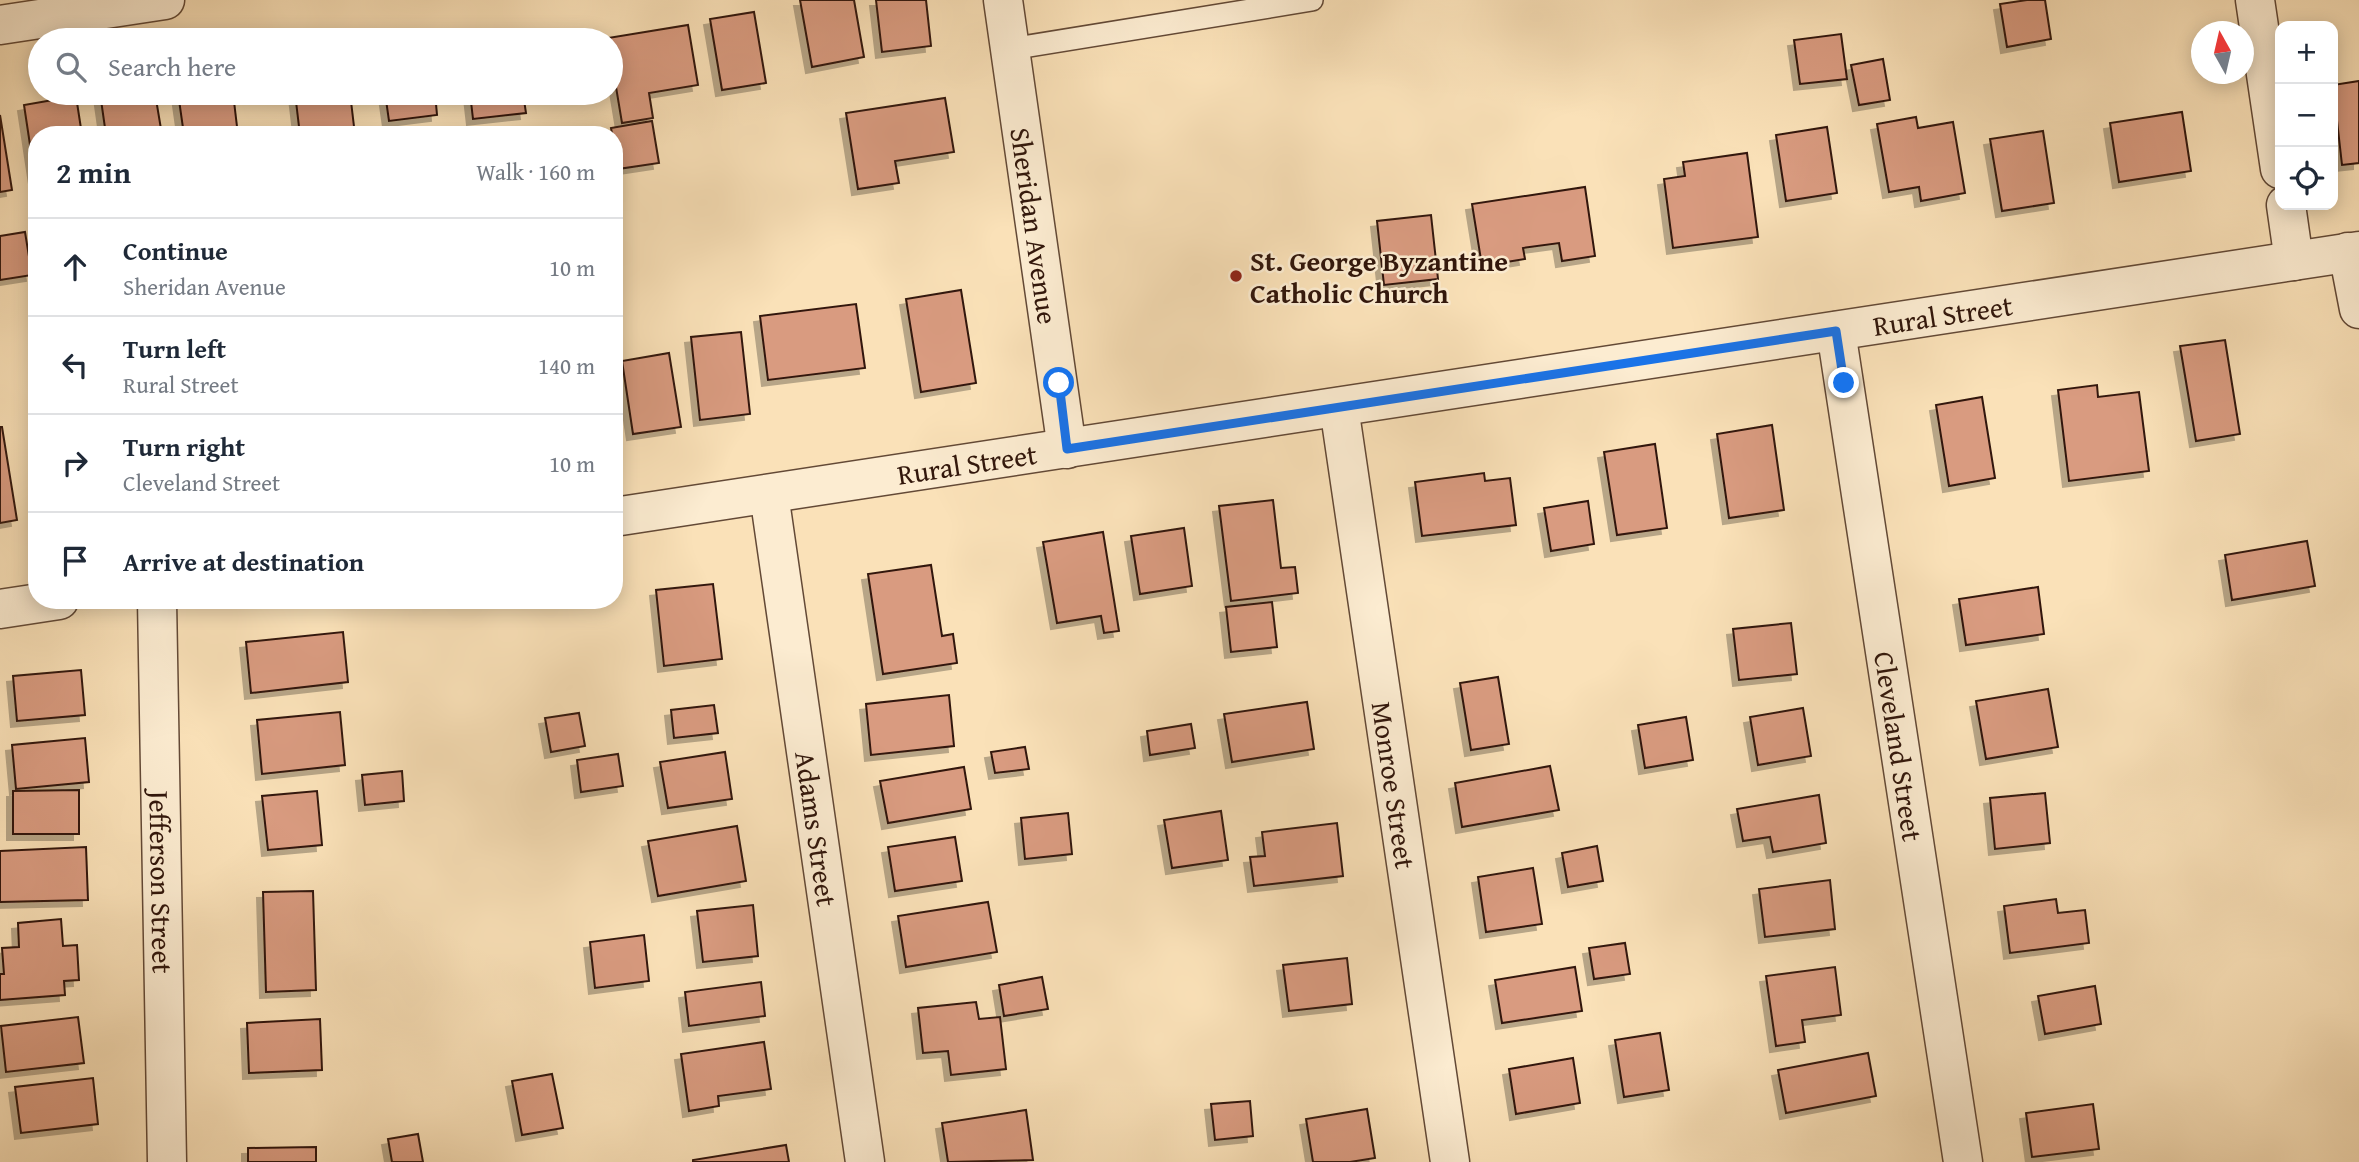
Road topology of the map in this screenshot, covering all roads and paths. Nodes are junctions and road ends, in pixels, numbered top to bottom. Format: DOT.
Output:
graph roads {
  1 [pos="165,0"];
  2 [pos="1003,0"];
  3 [pos="1312,0"];
  4 [pos="2255,0"];
  5 [pos="0,24"];
  6 [pos="1010,49"];
  7 [pos="2277,147"];
  8 [pos="2287,210"];
  9 [pos="2354,252"];
  10 [pos="2294,261"];
  11 [pos="2359,309"];
  12 [pos="1836,331"];
  13 [pos="1339,407"];
  14 [pos="1067,449"];
  15 [pos="769,494"];
  16 [pos="623,516"];
  17 [pos="28,605"];
  18 [pos="0,609"];
  19 [pos="157,609"];
  20 [pos="167,1162"];
  21 [pos="865,1162"];
  22 [pos="1450,1162"];
  23 [pos="1963,1162"];
  1 -- 5 [label="street"];
  2 -- 6 [label="street, Sheridan Avenue"];
  3 -- 6 [label="lane"];
  4 -- 7 [label="street"];
  6 -- 14 [label="street, Sheridan Avenue"];
  8 -- 10 [label="street"];
  9 -- 10 [label="street, Rural Street"];
  9 -- 11 [label="street"];
  10 -- 12 [label="street, Rural Street"];
  12 -- 13 [label="street, Rural Street"];
  12 -- 23 [label="street, Cleveland Street"];
  13 -- 14 [label="street, Rural Street"];
  13 -- 22 [label="street, Monroe Street"];
  14 -- 15 [label="street, Rural Street"];
  15 -- 16 [label="street, Rural Street"];
  15 -- 21 [label="street, Adams Street"];
  17 -- 18 [label="street"];
  19 -- 20 [label="street, Jefferson Street"];
}
